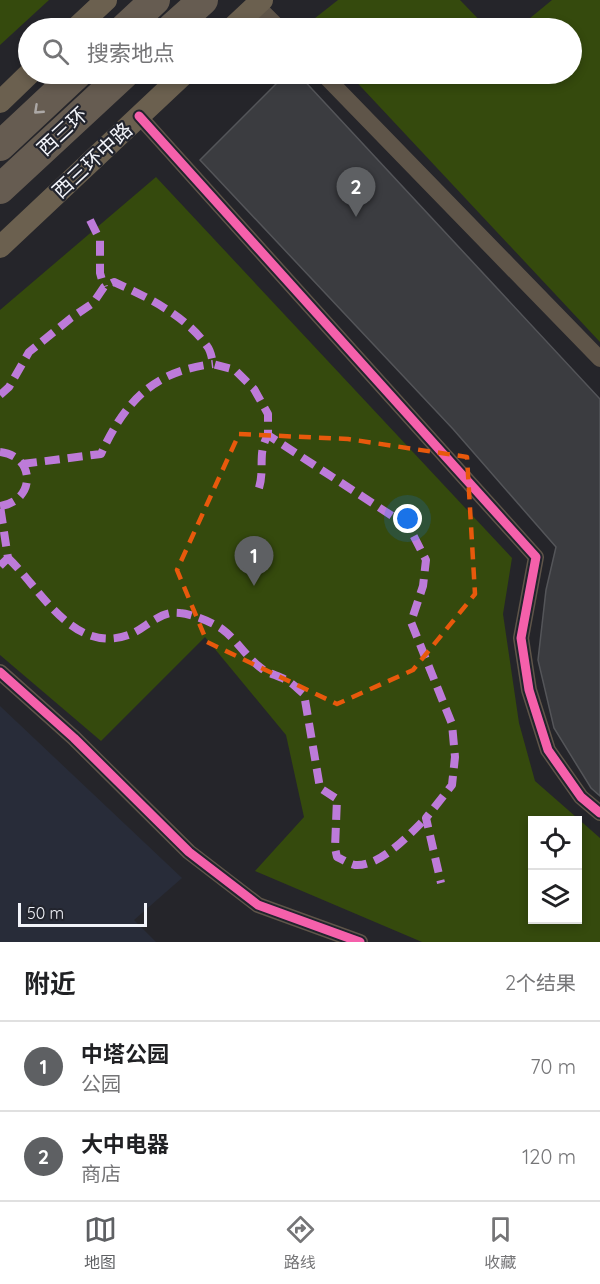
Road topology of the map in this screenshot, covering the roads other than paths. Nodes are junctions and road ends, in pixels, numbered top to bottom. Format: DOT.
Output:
graph roads {
  1 [pos="106,0"];
  2 [pos="155,0"];
  3 [pos="203,0"];
  4 [pos="259,3"];
  5 [pos="87,18"];
  6 [pos="136,18"];
  7 [pos="183,18"];
  8 [pos="243,18"];
  9 [pos="271,18"];
  10 [pos="19,84"];
  11 [pos="66,84"];
  12 [pos="113,84"];
  13 [pos="173,84"];
  14 [pos="333,84"];
  15 [pos="0,102"];
  16 [pos="139,116"];
  17 [pos="0,146"];
  18 [pos="0,189"];
  19 [pos="0,247"];
  20 [pos="600,359"];
  21 [pos="0,672"];
  22 [pos="600,813"];
  23 [pos="360,942"];
  1 -- 5 [label="street"];
  2 -- 6 [label="highway"];
  3 -- 7 [label="highway"];
  4 -- 8 [label="street"];
  4 -- 9 [label="street"];
  10 -- 15 [label="street"];
  11 -- 17 [label="highway, 西三环, one-way"];
  12 -- 18 [label="highway, 西三环"];
  13 -- 16 [label="street, 西三环中路"];
  14 -- 20 [label="street"];
  16 -- 19 [label="street, 西三环中路"];
  16 -- 22 [label="street"];
  21 -- 23 [label="street"];
}
